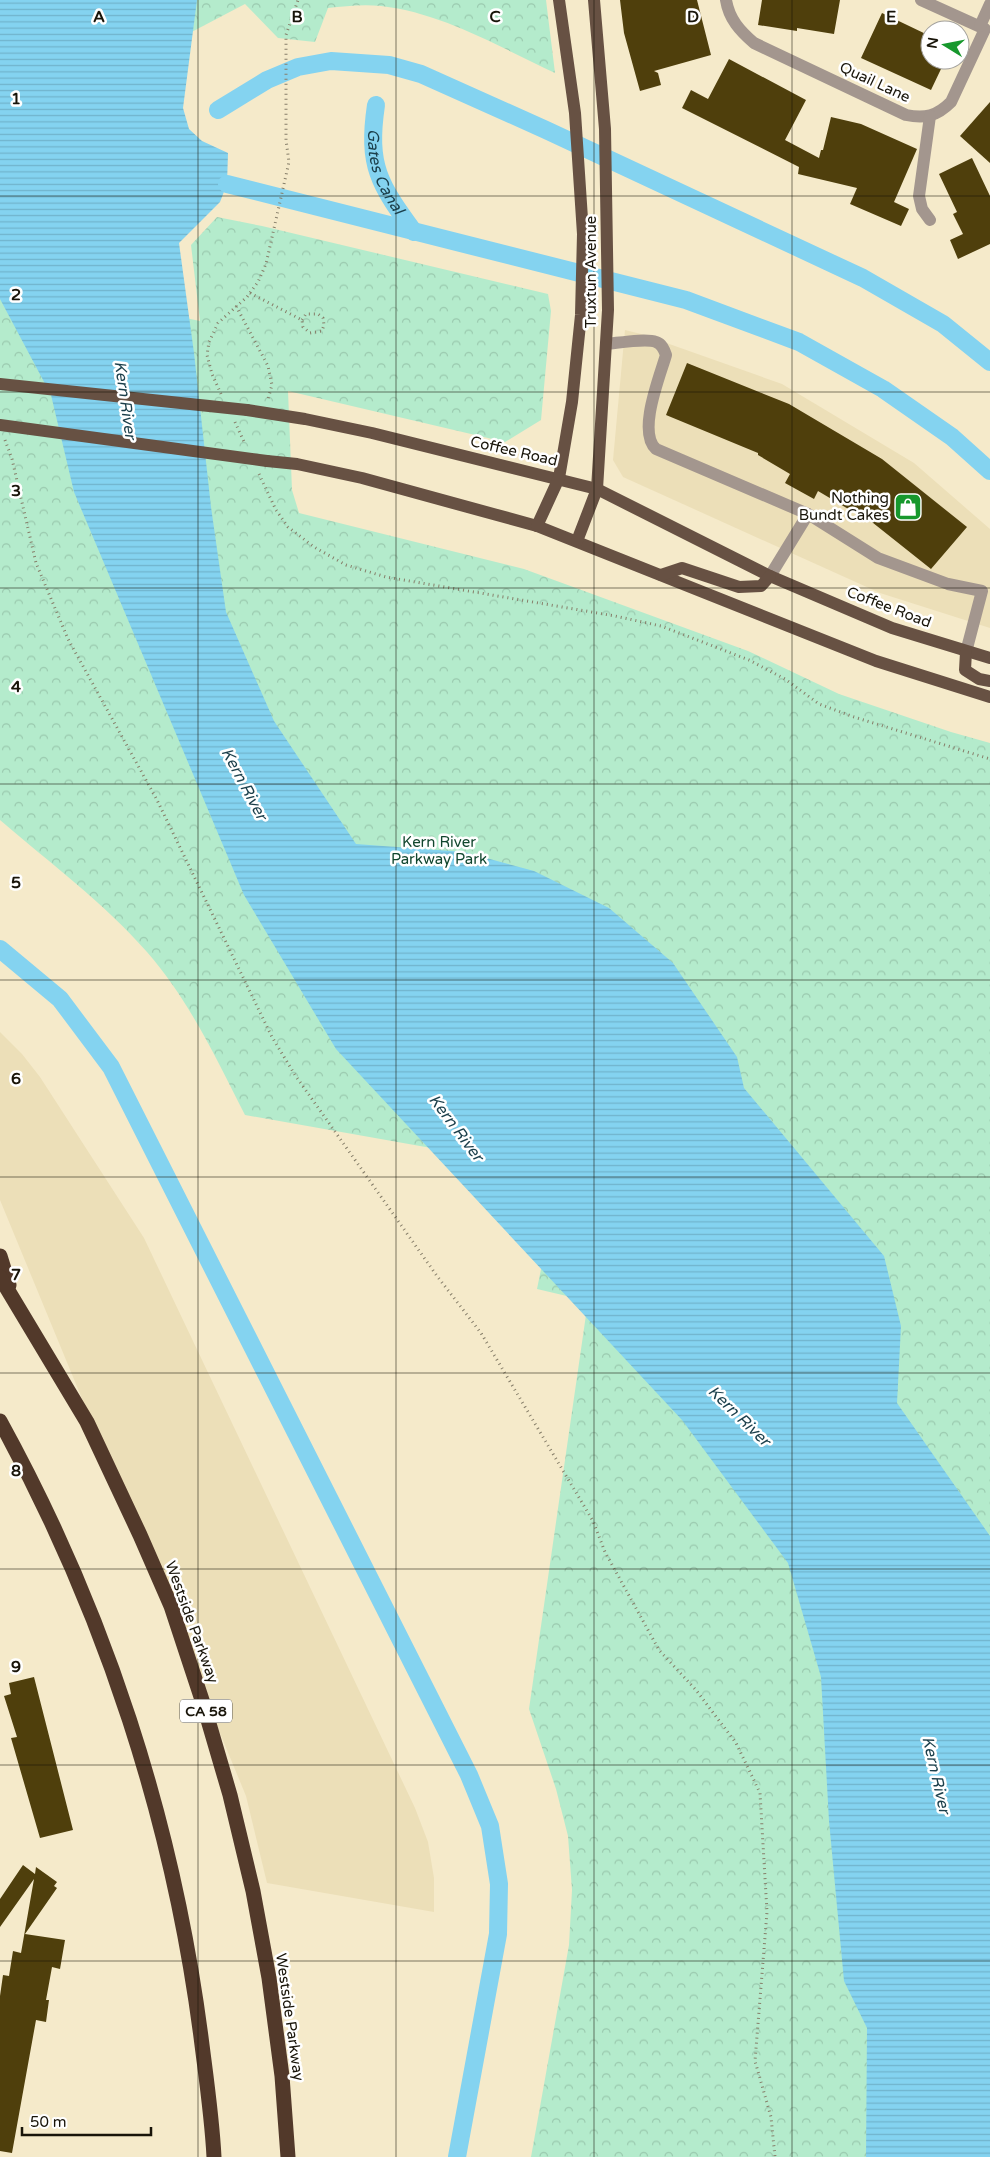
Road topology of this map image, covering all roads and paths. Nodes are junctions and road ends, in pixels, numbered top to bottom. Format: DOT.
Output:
graph roads {
  1 [pos="298,0"];
  2 [pos="559,0"];
  3 [pos="594,0"];
  4 [pos="726,0"];
  5 [pos="922,0"];
  6 [pos="990,4"];
  7 [pos="980,26"];
  8 [pos="930,116"];
  9 [pos="930,220"];
  10 [pos="250,293"];
  11 [pos="236,306"];
  12 [pos="302,320"];
  13 [pos="606,344"];
  14 [pos="0,384"];
  15 [pos="224,400"];
  16 [pos="265,413"];
  17 [pos="232,417"];
  18 [pos="2,430"];
  19 [pos="248,451"];
  20 [pos="261,464"];
  21 [pos="559,478"];
  22 [pos="597,489"];
  23 [pos="808,514"];
  24 [pos="537,526"];
  25 [pos="578,541"];
  26 [pos="661,575"];
  27 [pos="770,576"];
  28 [pos="966,652"];
  29 [pos="990,658"];
  30 [pos="990,681"];
  31 [pos="990,697"];
  32 [pos="990,759"];
  33 [pos="0,1256"];
  34 [pos="0,1277"];
  35 [pos="14,1301"];
  36 [pos="0,1421"];
  37 [pos="214,2157"];
  38 [pos="288,2157"];
  39 [pos="775,2157"];
  1 -- 10 [label="path"];
  2 -- 21 [label="main road, Truxtun Avenue"];
  3 -- 13 [label="main road, Truxtun Avenue"];
  4 -- 8 [label="street, Quail Lane"];
  5 -- 7 [label="street"];
  6 -- 7 [label="street"];
  7 -- 8 [label="street"];
  8 -- 9 [label="street"];
  10 -- 11 [label="path"];
  10 -- 12 [label="path"];
  11 -- 15 [label="path"];
  11 -- 16 [label="path"];
  12 -- 12 [label="path"];
  13 -- 22 [label="main road, Truxtun Avenue"];
  13 -- 23 [label="street"];
  14 -- 16 [label="main road, Coffee Road, bridge"];
  16 -- 21 [label="main road, Coffee Road"];
  17 -- 19 [label="path"];
  18 -- 20 [label="main road, bridge"];
  18 -- 39 [label="path"];
  20 -- 24 [label="main road"];
  20 -- 32 [label="path"];
  21 -- 22 [label="main road, Coffee Road"];
  21 -- 24 [label="main road, Truxtun Avenue"];
  22 -- 25 [label="main road, Truxtun Avenue"];
  22 -- 27 [label="main road, Coffee Road"];
  23 -- 27 [label="street"];
  23 -- 28 [label="street"];
  24 -- 25 [label="main road"];
  25 -- 26 [label="main road"];
  26 -- 27 [label="main road"];
  26 -- 31 [label="main road"];
  27 -- 28 [label="main road, Coffee Road"];
  28 -- 29 [label="main road, Coffee Road"];
  28 -- 30 [label="main road"];
  33 -- 35 [label="highway"];
  34 -- 35 [label="highway, Westside Parkway / CA 58"];
  35 -- 38 [label="highway, Westside Parkway / CA 58"];
  36 -- 37 [label="highway"];
}
